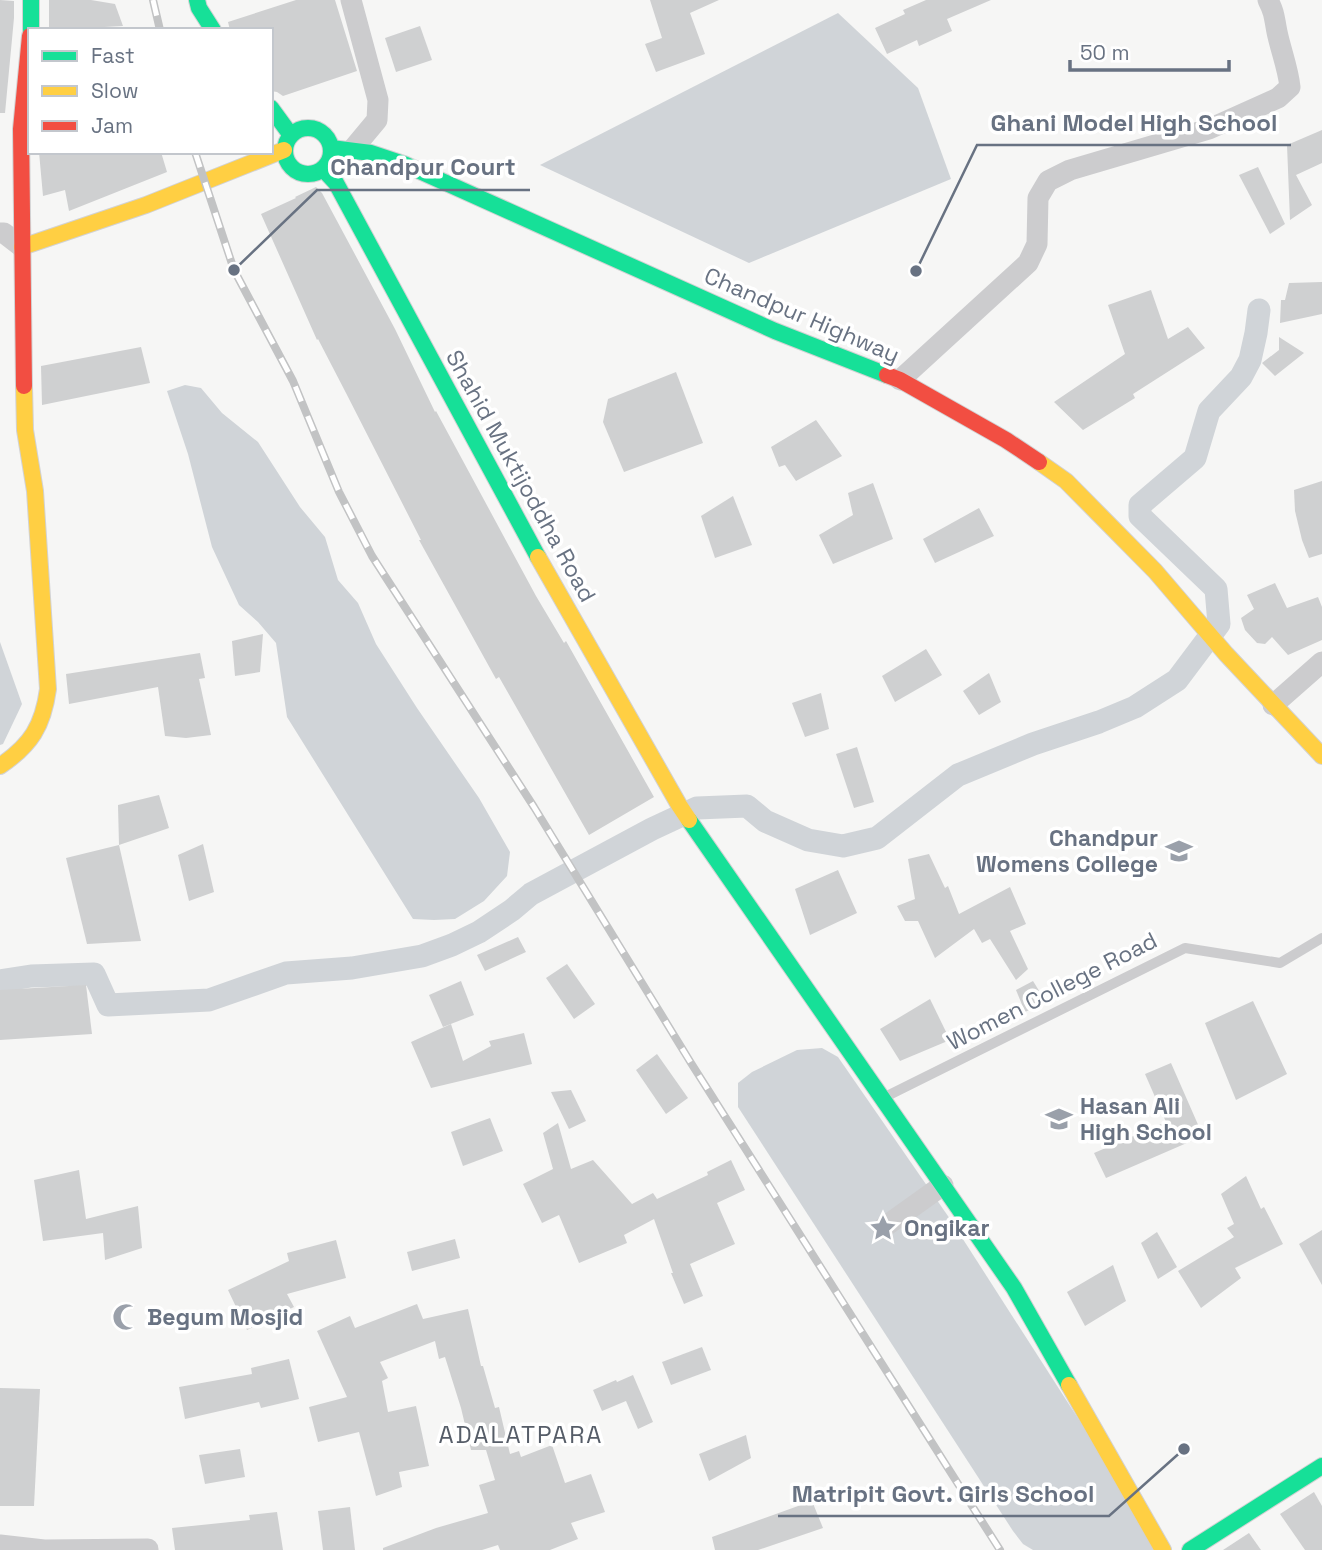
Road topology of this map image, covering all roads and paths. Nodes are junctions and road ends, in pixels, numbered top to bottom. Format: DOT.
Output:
graph roads {
  1 [pos="31,0"];
  2 [pos="197,0"];
  3 [pos="351,0"];
  4 [pos="1277,5"];
  5 [pos="31,28"];
  6 [pos="212,28"];
  7 [pos="28,57"];
  8 [pos="273,112"];
  9 [pos="287,142"];
  10 [pos="273,148"];
  11 [pos="260,154"];
  12 [pos="349,158"];
  13 [pos="323,169"];
  14 [pos="341,192"];
  15 [pos="0,233"];
  16 [pos="22,247"];
  17 [pos="900,380"];
  18 [pos="1322,662"];
  19 [pos="1273,705"];
  20 [pos="1322,757"];
  21 [pos="0,766"];
  22 [pos="1322,938"];
  23 [pos="883,1098"];
  24 [pos="943,1185"];
  25 [pos="883,1228"];
  26 [pos="1322,1466"];
  27 [pos="0,1545"];
  28 [pos="148,1550"];
  29 [pos="1163,1550"];
  30 [pos="1190,1550"];
  1 -- 5 [label="main road"];
  2 -- 6 [label="main road"];
  3 -- 12 [label="street"];
  4 -- 17 [label="street"];
  7 -- 16 [label="main road"];
  8 -- 9 [label="main road"];
  9 -- 10 [label="main road"];
  9 -- 12 [label="main road"];
  9 -- 13 [label="main road"];
  11 -- 16 [label="main road"];
  12 -- 13 [label="main road"];
  12 -- 14 [label="main road"];
  12 -- 17 [label="main road, Chandpur Highway"];
  13 -- 14 [label="main road, Shahid Muktijoddha Road"];
  14 -- 23 [label="main road, Shahid Muktijoddha Road"];
  15 -- 16 [label="street"];
  16 -- 21 [label="main road"];
  17 -- 19 [label="main road, Chandpur Highway"];
  18 -- 19 [label="street"];
  19 -- 20 [label="main road, Chandpur Highway"];
  22 -- 23 [label="lane, Women College Road"];
  23 -- 24 [label="main road, Shahid Muktijoddha Road"];
  24 -- 25 [label="street"];
  24 -- 29 [label="main road, Shahid Muktijoddha Road"];
  26 -- 30 [label="main road"];
  27 -- 28 [label="street"];
}
